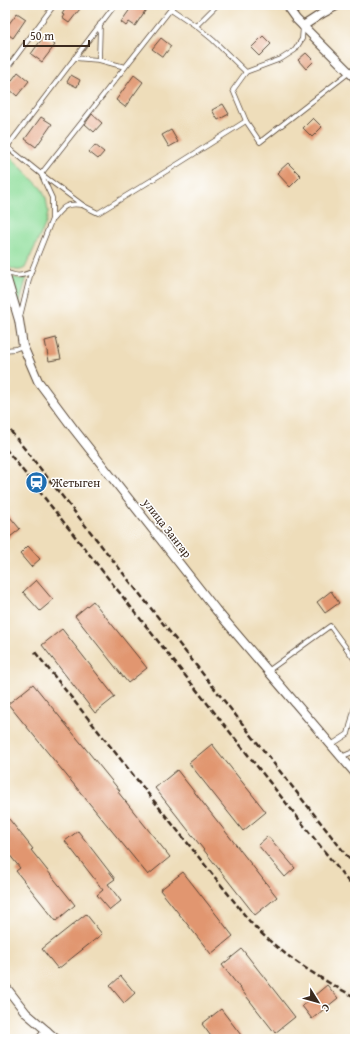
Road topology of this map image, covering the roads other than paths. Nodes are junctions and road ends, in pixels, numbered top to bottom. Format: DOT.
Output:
graph roads {
  1 [pos="54,5"];
  2 [pos="115,5"];
  3 [pos="174,5"];
  4 [pos="217,5"];
  5 [pos="286,5"];
  6 [pos="338,5"];
  7 [pos="171,9"];
  8 [pos="100,24"];
  9 [pos="196,26"];
  10 [pos="303,26"];
  11 [pos="74,58"];
  12 [pos="99,60"];
  13 [pos="125,67"];
  14 [pos="5,71"];
  15 [pos="246,72"];
  16 [pos="353,73"];
  17 [pos="246,121"];
  18 [pos="6,146"];
  19 [pos="41,174"];
  20 [pos="84,206"];
  21 [pos="52,219"];
  22 [pos="5,272"];
  23 [pos="31,272"];
  24 [pos="19,320"];
  25 [pos="23,346"];
  26 [pos="5,350"];
  27 [pos="355,660"];
  28 [pos="268,671"];
  29 [pos="355,706"];
  30 [pos="331,745"];
  31 [pos="355,751"];
  32 [pos="341,757"];
  33 [pos="355,773"];
  34 [pos="5,986"];
  35 [pos="47,1030"];
  36 [pos="40,1039"];
  37 [pos="56,1039"];
  1 -- 14 [label="lane"];
  2 -- 8 [label="lane"];
  3 -- 7 [label="lane"];
  4 -- 9 [label="lane"];
  5 -- 10 [label="street"];
  6 -- 10 [label="street"];
  7 -- 9 [label="lane"];
  7 -- 13 [label="lane"];
  8 -- 11 [label="lane"];
  8 -- 12 [label="lane"];
  9 -- 15 [label="lane"];
  10 -- 15 [label="lane"];
  10 -- 16 [label="street"];
  11 -- 12 [label="lane"];
  11 -- 18 [label="lane"];
  12 -- 13 [label="lane"];
  13 -- 19 [label="lane"];
  15 -- 17 [label="lane"];
  16 -- 17 [label="lane"];
  17 -- 20 [label="lane"];
  18 -- 19 [label="lane"];
  19 -- 20 [label="lane"];
  19 -- 21 [label="lane"];
  20 -- 21 [label="lane"];
  21 -- 23 [label="lane"];
  22 -- 23 [label="lane"];
  22 -- 24 [label="street, улица Зангар"];
  23 -- 24 [label="lane"];
  24 -- 25 [label="street, улица Зангар"];
  25 -- 26 [label="lane"];
  25 -- 28 [label="street, улица Зангар"];
  27 -- 28 [label="lane"];
  28 -- 30 [label="street, улица Зангар"];
  29 -- 30 [label="lane"];
  30 -- 32 [label="street, улица Зангар"];
  31 -- 32 [label="lane"];
  32 -- 33 [label="street, улица Зангар"];
  34 -- 35 [label="street"];
  35 -- 36 [label="street"];
  35 -- 37 [label="street"];
}
